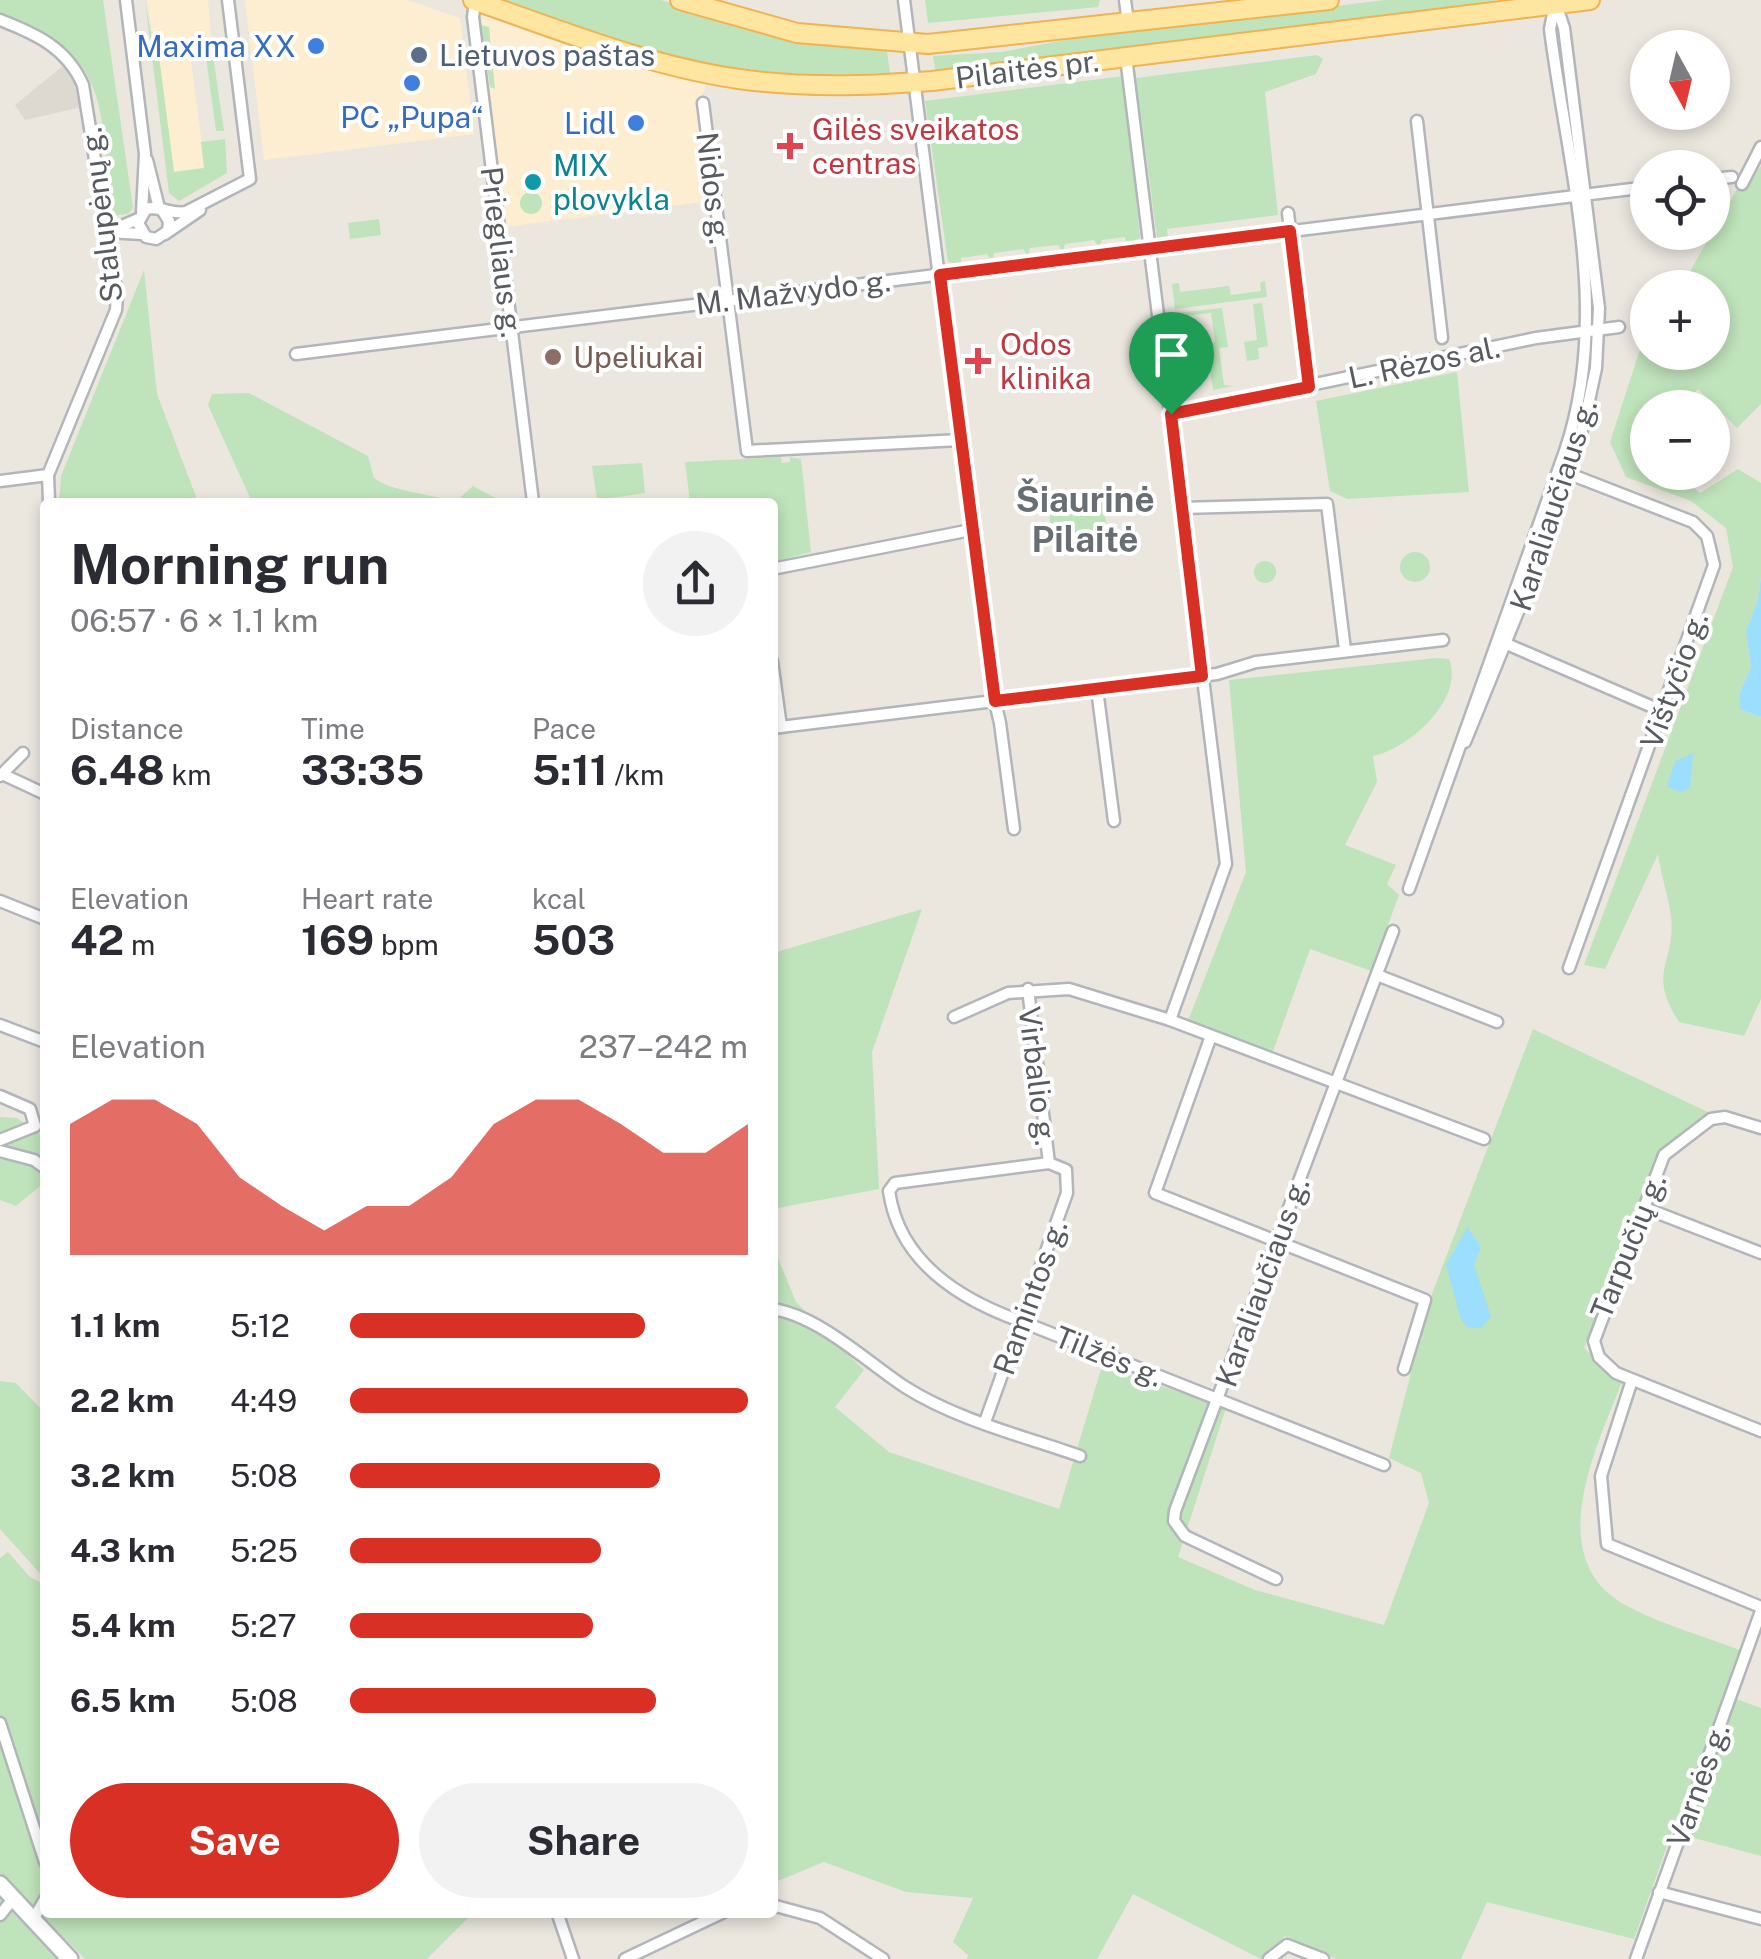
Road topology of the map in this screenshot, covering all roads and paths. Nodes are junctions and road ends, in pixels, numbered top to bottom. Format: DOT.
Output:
graph roads {
  1 [pos="126,0"];
  2 [pos="228,0"];
  3 [pos="474,0"];
  4 [pos="680,0"];
  5 [pos="904,0"];
  6 [pos="1125,0"];
  7 [pos="1329,0"];
  8 [pos="1590,0"];
  9 [pos="1555,2"];
  10 [pos="0,20"];
  11 [pos="1128,24"];
  12 [pos="909,44"];
  13 [pos="1126,57"];
  14 [pos="915,82"];
  15 [pos="703,103"];
  16 [pos="1417,122"];
  17 [pos="1761,147"];
  18 [pos="145,154"];
  19 [pos="1730,181"];
  20 [pos="1630,190"];
  21 [pos="1580,196"];
  22 [pos="204,206"];
  23 [pos="160,209"];
  24 [pos="1288,213"];
  25 [pos="1428,214"];
  26 [pos="140,216"];
  27 [pos="1290,231"];
  28 [pos="107,232"];
  29 [pos="142,234"];
  30 [pos="165,234"];
  31 [pos="1150,248"];
  32 [pos="940,275"];
  33 [pos="728,300"];
  34 [pos="512,327"];
  35 [pos="1618,327"];
  36 [pos="1594,329"];
  37 [pos="1442,338"];
  38 [pos="296,354"];
  39 [pos="1309,387"];
  40 [pos="1171,414"];
  41 [pos="960,440"];
  42 [pos="48,474"];
  43 [pos="1567,474"];
  44 [pos="0,481"];
  45 [pos="49,498"];
  46 [pos="533,498"];
  47 [pos="1182,508"];
  48 [pos="971,530"];
  49 [pos="778,568"];
  50 [pos="1443,640"];
  51 [pos="1502,642"];
  52 [pos="1345,650"];
  53 [pos="1202,676"];
  54 [pos="1096,688"];
  55 [pos="995,701"];
  56 [pos="1662,711"];
  57 [pos="778,727"];
  58 [pos="24,753"];
  59 [pos="1,775"];
  60 [pos="40,792"];
  61 [pos="1114,821"];
  62 [pos="1014,830"];
  63 [pos="1409,889"];
  64 [pos="0,901"];
  65 [pos="40,917"];
  66 [pos="1393,931"];
  67 [pos="1569,968"];
  68 [pos="1377,975"];
  69 [pos="1028,988"];
  70 [pos="954,1017"];
  71 [pos="1170,1020"];
  72 [pos="1497,1022"];
  73 [pos="0,1026"];
  74 [pos="1211,1036"];
  75 [pos="40,1040"];
  76 [pos="1335,1084"];
  77 [pos="0,1096"];
  78 [pos="40,1126"];
  79 [pos="1761,1128"];
  80 [pos="1484,1139"];
  81 [pos="0,1140"];
  82 [pos="0,1151"];
  83 [pos="1049,1162"];
  84 [pos="40,1164"];
  85 [pos="1645,1208"];
  86 [pos="1276,1238"];
  87 [pos="1761,1253"];
  88 [pos="778,1310"];
  89 [pos="1020,1321"];
  90 [pos="1404,1370"];
  91 [pos="1632,1380"];
  92 [pos="1220,1400"];
  93 [pos="985,1422"];
  94 [pos="1761,1431"];
  95 [pos="1080,1456"];
  96 [pos="1384,1465"];
  97 [pos="1276,1578"];
  98 [pos="1761,1609"];
  99 [pos="0,1723"];
  100 [pos="40,1847"];
  101 [pos="0,1884"];
  102 [pos="1659,1892"];
  103 [pos="12,1899"];
  104 [pos="40,1906"];
  105 [pos="778,1907"];
  106 [pos="0,1915"];
  107 [pos="560,1918"];
  108 [pos="711,1918"];
  109 [pos="1761,1919"];
  110 [pos="32,1920"];
  111 [pos="70,1959"];
  112 [pos="573,1959"];
  113 [pos="625,1959"];
  114 [pos="882,1959"];
  115 [pos="1269,1959"];
  116 [pos="1323,1959"];
  117 [pos="1636,1959"];
  1 -- 18 [label="street"];
  2 -- 22 [label="street"];
  3 -- 14 [label="main road, Pilaitės pr."];
  3 -- 34 [label="street, Priegliaus g."];
  4 -- 12 [label="main road, Pilaitės pr."];
  5 -- 12 [label="street"];
  6 -- 11 [label="street"];
  7 -- 11 [label="main road, Pilaitės pr."];
  8 -- 9 [label="main road, Pilaitės pr."];
  9 -- 13 [label="main road, Pilaitės pr."];
  9 -- 21 [label="street, Karaliaučiaus g."];
  10 -- 28 [label="street, Stalupėnų g."];
  11 -- 12 [label="main road, Pilaitės pr."];
  12 -- 14 [label="street"];
  13 -- 14 [label="main road, Pilaitės pr."];
  13 -- 31 [label="street"];
  14 -- 32 [label="street"];
  15 -- 33 [label="street, Nidos g."];
  16 -- 25 [label="street"];
  17 -- 19 [label="street"];
  18 -- 23 [label="street"];
  18 -- 26 [label="street"];
  20 -- 21 [label="street, M. Mažvydo g."];
  21 -- 25 [label="street, M. Mažvydo g."];
  21 -- 36 [label="street, Karaliaučiaus g."];
  22 -- 23 [label="street"];
  22 -- 30 [label="street"];
  23 -- 26 [label="street"];
  23 -- 30 [label="street"];
  24 -- 27 [label="street"];
  25 -- 27 [label="street, M. Mažvydo g."];
  25 -- 37 [label="street"];
  26 -- 28 [label="street"];
  26 -- 29 [label="street"];
  27 -- 31 [label="street, M. Mažvydo g."];
  27 -- 39 [label="street"];
  28 -- 29 [label="street"];
  28 -- 42 [label="street, Stalupėnų g."];
  29 -- 30 [label="street"];
  31 -- 32 [label="street, M. Mažvydo g."];
  31 -- 40 [label="street"];
  32 -- 33 [label="street, M. Mažvydo g."];
  32 -- 41 [label="street"];
  33 -- 34 [label="street, M. Mažvydo g."];
  33 -- 41 [label="street, Nidos g."];
  34 -- 38 [label="street, M. Mažvydo g."];
  34 -- 46 [label="street, Priegliaus g."];
  35 -- 36 [label="street, L. Rėzos al."];
  36 -- 39 [label="street, L. Rėzos al."];
  36 -- 43 [label="street, Karaliaučiaus g."];
  36 -- 51 [label="street, Karaliaučiaus g."];
  39 -- 40 [label="street, L. Rėzos al."];
  40 -- 47 [label="street"];
  41 -- 48 [label="street"];
  42 -- 44 [label="street"];
  42 -- 45 [label="street, Stalupėnų g."];
  43 -- 51 [label="street, Karaliaučiaus g."];
  43 -- 56 [label="street, Vištyčio g."];
  47 -- 52 [label="street"];
  47 -- 53 [label="street"];
  48 -- 49 [label="street"];
  48 -- 55 [label="street"];
  50 -- 52 [label="street"];
  51 -- 56 [label="street"];
  51 -- 63 [label="street, Karaliaučiaus g."];
  52 -- 53 [label="street"];
  53 -- 54 [label="street"];
  53 -- 71 [label="street"];
  54 -- 55 [label="street"];
  54 -- 61 [label="street"];
  55 -- 57 [label="street"];
  55 -- 62 [label="street"];
  56 -- 67 [label="street, Vištyčio g."];
  58 -- 59 [label="street"];
  59 -- 60 [label="street"];
  64 -- 65 [label="street"];
  66 -- 68 [label="street, Karaliaučiaus g."];
  68 -- 72 [label="street"];
  68 -- 76 [label="street, Karaliaučiaus g."];
  69 -- 70 [label="street"];
  69 -- 71 [label="street"];
  69 -- 83 [label="street, Virbalio g."];
  71 -- 74 [label="street"];
  73 -- 75 [label="street"];
  74 -- 76 [label="street"];
  74 -- 86 [label="street"];
  76 -- 80 [label="street"];
  76 -- 86 [label="street, Karaliaučiaus g."];
  77 -- 78 [label="street"];
  78 -- 81 [label="street"];
  79 -- 85 [label="street, Tarpučių g."];
  82 -- 84 [label="street"];
  83 -- 89 [label="street, Ramintos g."];
  83 -- 89 [label="street, Tilžės g."];
  85 -- 87 [label="street"];
  85 -- 91 [label="street, Tarpučių g."];
  86 -- 90 [label="street"];
  86 -- 92 [label="street, Karaliaučiaus g."];
  88 -- 93 [label="street"];
  89 -- 92 [label="street, Tilžės g."];
  89 -- 93 [label="street, Ramintos g."];
  91 -- 94 [label="street"];
  91 -- 98 [label="street"];
  92 -- 96 [label="street, Tilžės g."];
  92 -- 97 [label="street, Karaliaučiaus g."];
  93 -- 95 [label="street"];
  98 -- 102 [label="street, Varnės g."];
  99 -- 100 [label="street"];
  101 -- 103 [label="main road"];
  102 -- 109 [label="street"];
  102 -- 117 [label="street, Varnės g."];
  103 -- 106 [label="street"];
  103 -- 110 [label="main road"];
  104 -- 110 [label="street"];
  105 -- 114 [label="street"];
  107 -- 112 [label="street"];
  108 -- 113 [label="street"];
  110 -- 111 [label="main road"];
  115 -- 116 [label="street"];
}
